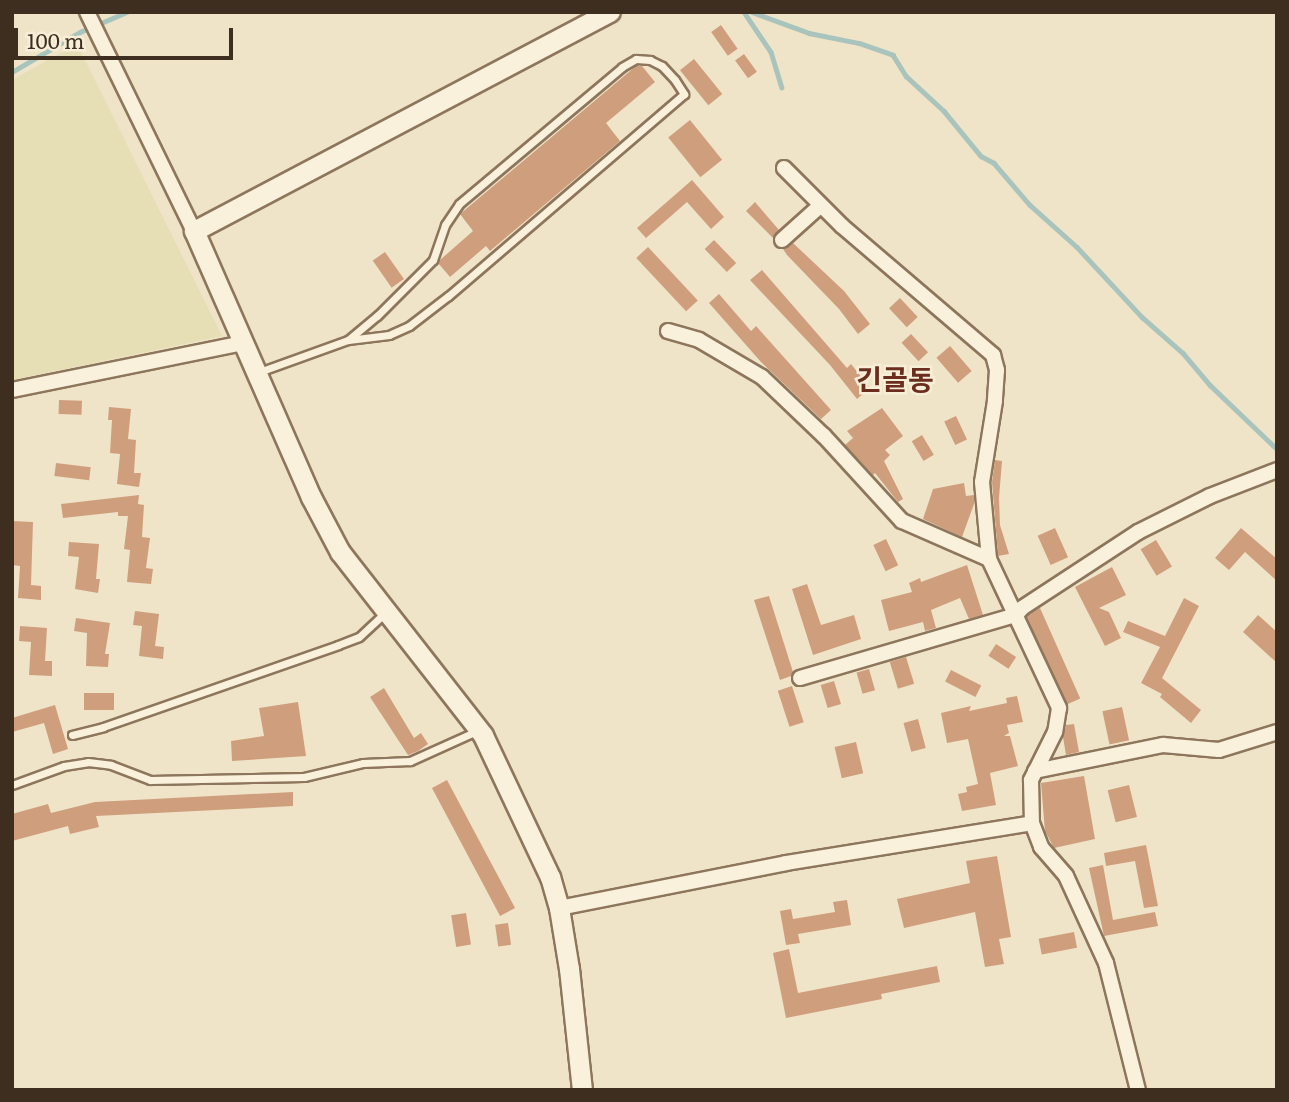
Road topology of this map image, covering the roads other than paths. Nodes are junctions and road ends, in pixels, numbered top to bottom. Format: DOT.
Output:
graph roads {
  1 [pos="87,12"];
  2 [pos="610,12"];
  3 [pos="784,168"];
  4 [pos="821,205"];
  5 [pos="194,230"];
  6 [pos="782,240"];
  7 [pos="668,331"];
  8 [pos="348,340"];
  9 [pos="244,343"];
  10 [pos="257,373"];
  11 [pos="12,390"];
  12 [pos="1277,470"];
  13 [pos="989,559"];
  14 [pos="385,612"];
  15 [pos="1016,615"];
  16 [pos="800,678"];
  17 [pos="479,730"];
  18 [pos="1277,732"];
  19 [pos="72,735"];
  20 [pos="1035,771"];
  21 [pos="12,785"];
  22 [pos="1032,823"];
  23 [pos="559,908"];
  24 [pos="582,1090"];
  25 [pos="1139,1090"];
  1 -- 5 [label="street"];
  2 -- 5 [label="main road"];
  3 -- 4 [label="street"];
  4 -- 6 [label="street"];
  4 -- 13 [label="street"];
  5 -- 9 [label="main road"];
  7 -- 13 [label="street"];
  8 -- 8 [label="lane"];
  8 -- 10 [label="lane"];
  9 -- 10 [label="main road"];
  9 -- 11 [label="street"];
  10 -- 14 [label="main road"];
  12 -- 15 [label="street"];
  13 -- 15 [label="street"];
  14 -- 17 [label="main road"];
  14 -- 19 [label="lane"];
  15 -- 16 [label="street"];
  15 -- 20 [label="street"];
  17 -- 21 [label="lane"];
  17 -- 23 [label="main road"];
  18 -- 20 [label="street"];
  20 -- 22 [label="street"];
  22 -- 23 [label="street"];
  22 -- 25 [label="street"];
  23 -- 24 [label="main road"];
}
